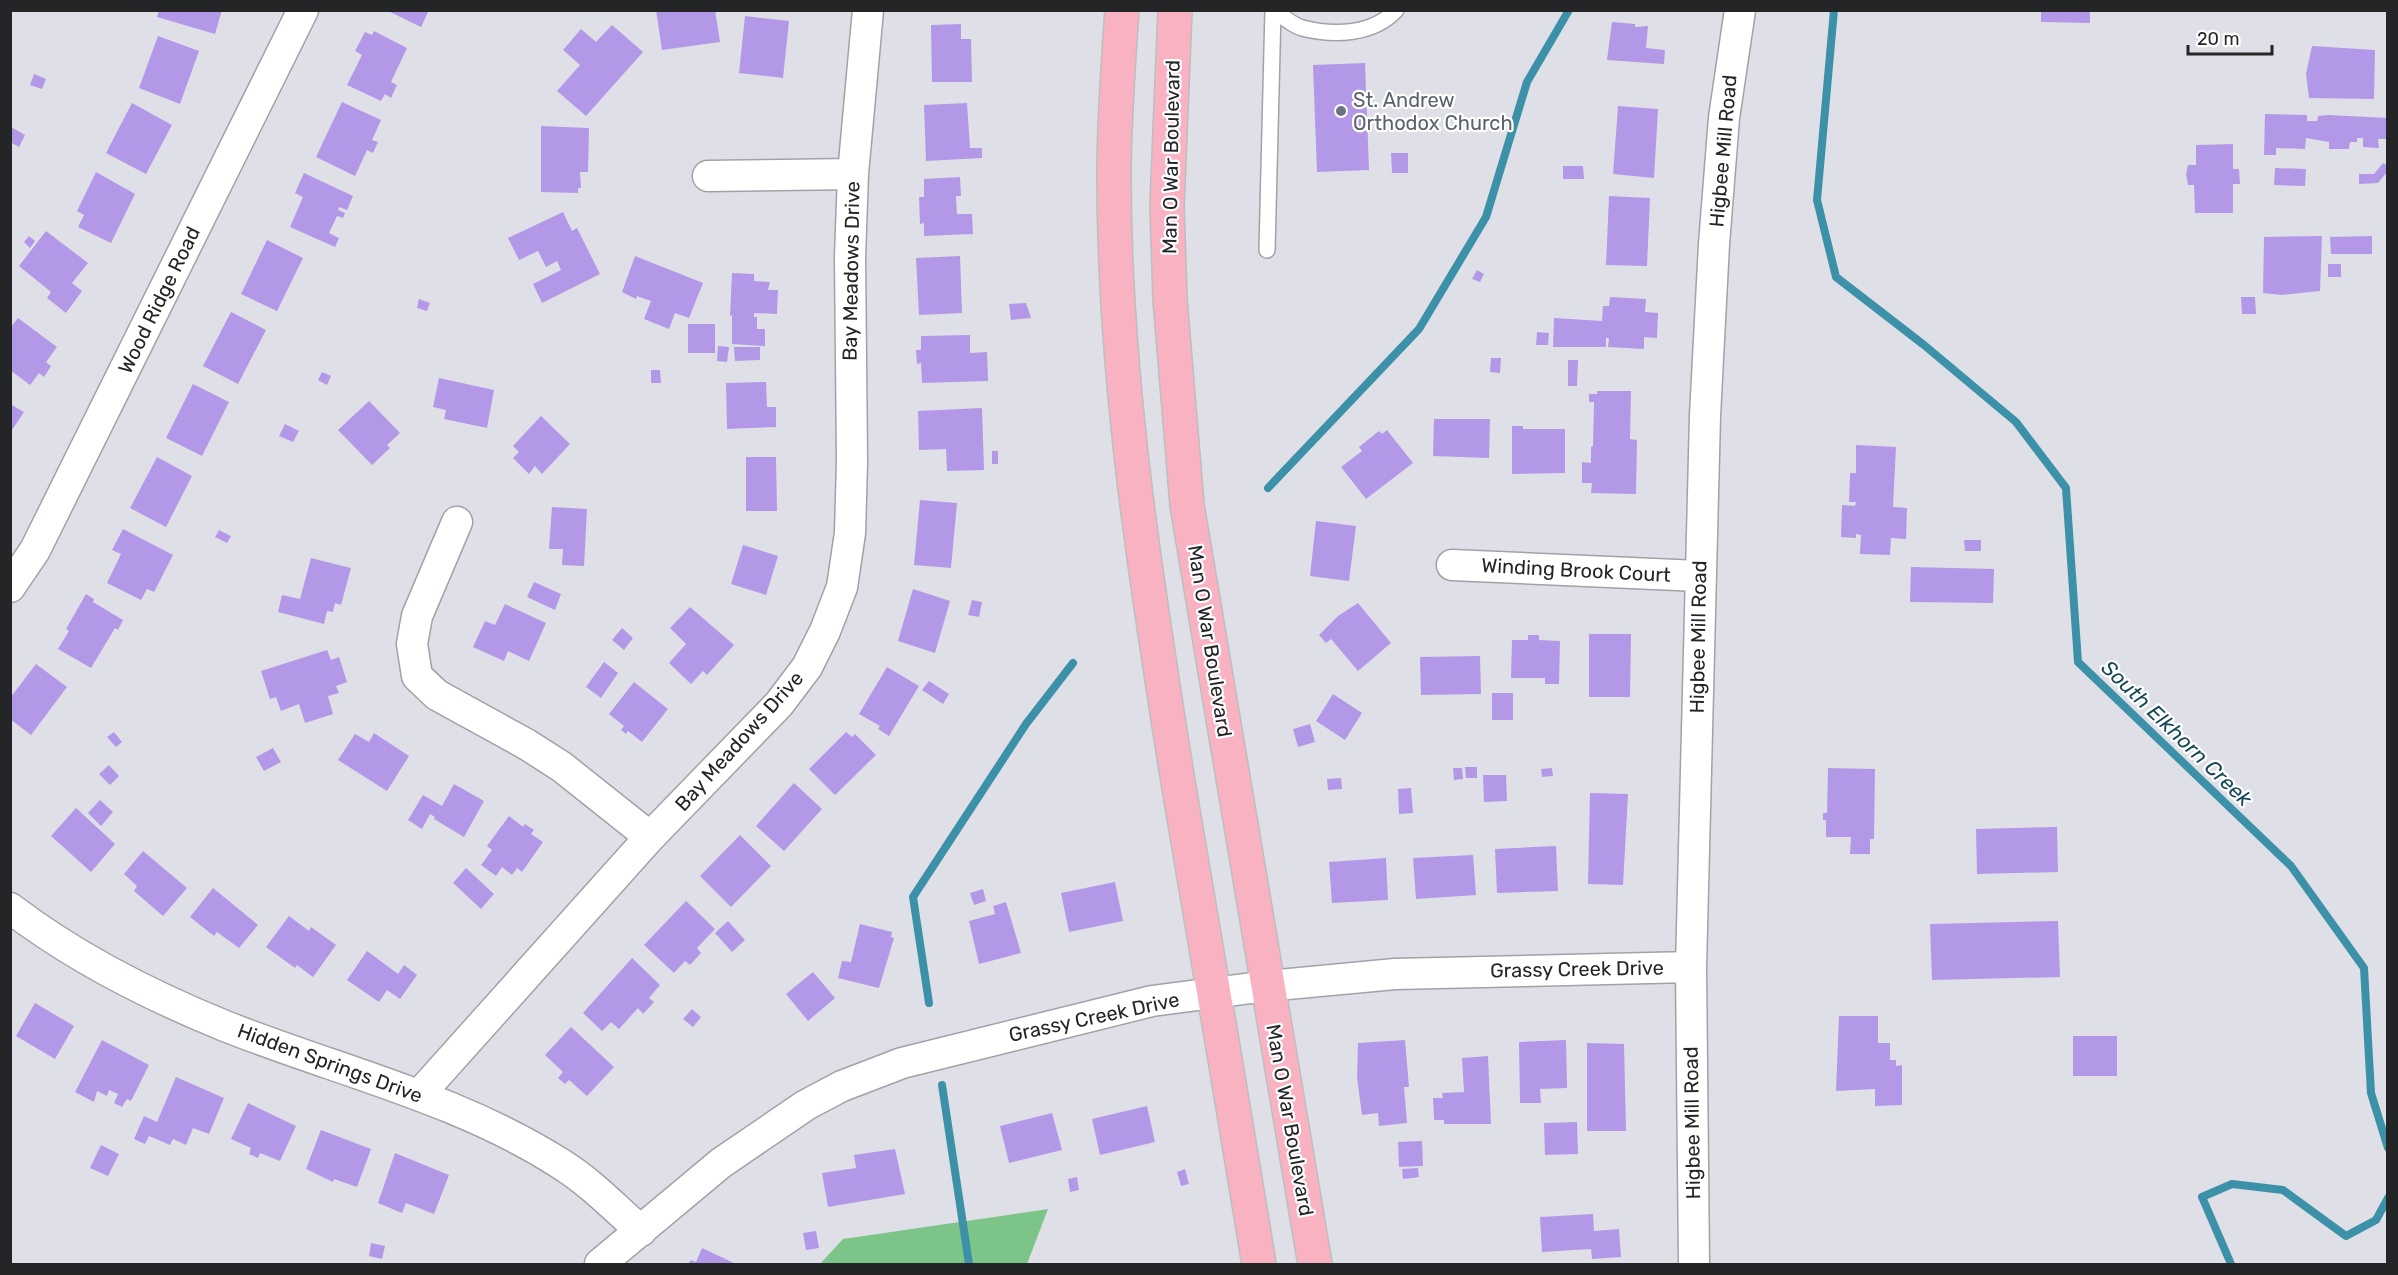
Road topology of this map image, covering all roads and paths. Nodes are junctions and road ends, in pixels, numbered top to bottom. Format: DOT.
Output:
graph roads {
  1 [pos="303,10"];
  2 [pos="868,10"];
  3 [pos="1122,10"];
  4 [pos="1175,10"];
  5 [pos="1273,10"];
  6 [pos="1396,10"];
  7 [pos="1740,10"];
  8 [pos="853,174"];
  9 [pos="708,176"];
  10 [pos="1267,250"];
  11 [pos="457,522"];
  12 [pos="1452,565"];
  13 [pos="1699,576"];
  14 [pos="10,587"];
  15 [pos="650,837"];
  16 [pos="10,908"];
  17 [pos="1690,967"];
  18 [pos="1267,986"];
  19 [pos="1213,994"];
  20 [pos="419,1095"];
  21 [pos="640,1232"];
  22 [pos="600,1264"];
  23 [pos="1259,1264"];
  24 [pos="1315,1264"];
  25 [pos="1694,1264"];
  1 -- 14 [label="street, Wood Ridge Road"];
  2 -- 8 [label="street, Bay Meadows Drive"];
  3 -- 19 [label="main road"];
  4 -- 18 [label="main road, Man O War Boulevard"];
  5 -- 6 [label="lane"];
  5 -- 10 [label="lane"];
  7 -- 13 [label="street, Higbee Mill Road"];
  8 -- 9 [label="street"];
  8 -- 15 [label="street, Bay Meadows Drive"];
  11 -- 15 [label="street"];
  12 -- 13 [label="street, Winding Brook Court"];
  13 -- 17 [label="street, Higbee Mill Road"];
  15 -- 20 [label="street, Bay Meadows Drive"];
  16 -- 20 [label="street, Hidden Springs Drive"];
  17 -- 18 [label="street, Grassy Creek Drive"];
  17 -- 25 [label="street, Higbee Mill Road"];
  18 -- 19 [label="street, Grassy Creek Drive"];
  18 -- 24 [label="main road, Man O War Boulevard"];
  19 -- 21 [label="street, Grassy Creek Drive"];
  19 -- 23 [label="main road"];
  20 -- 21 [label="street, Hidden Springs Drive"];
  21 -- 22 [label="street, Grassy Creek Drive"];
}
